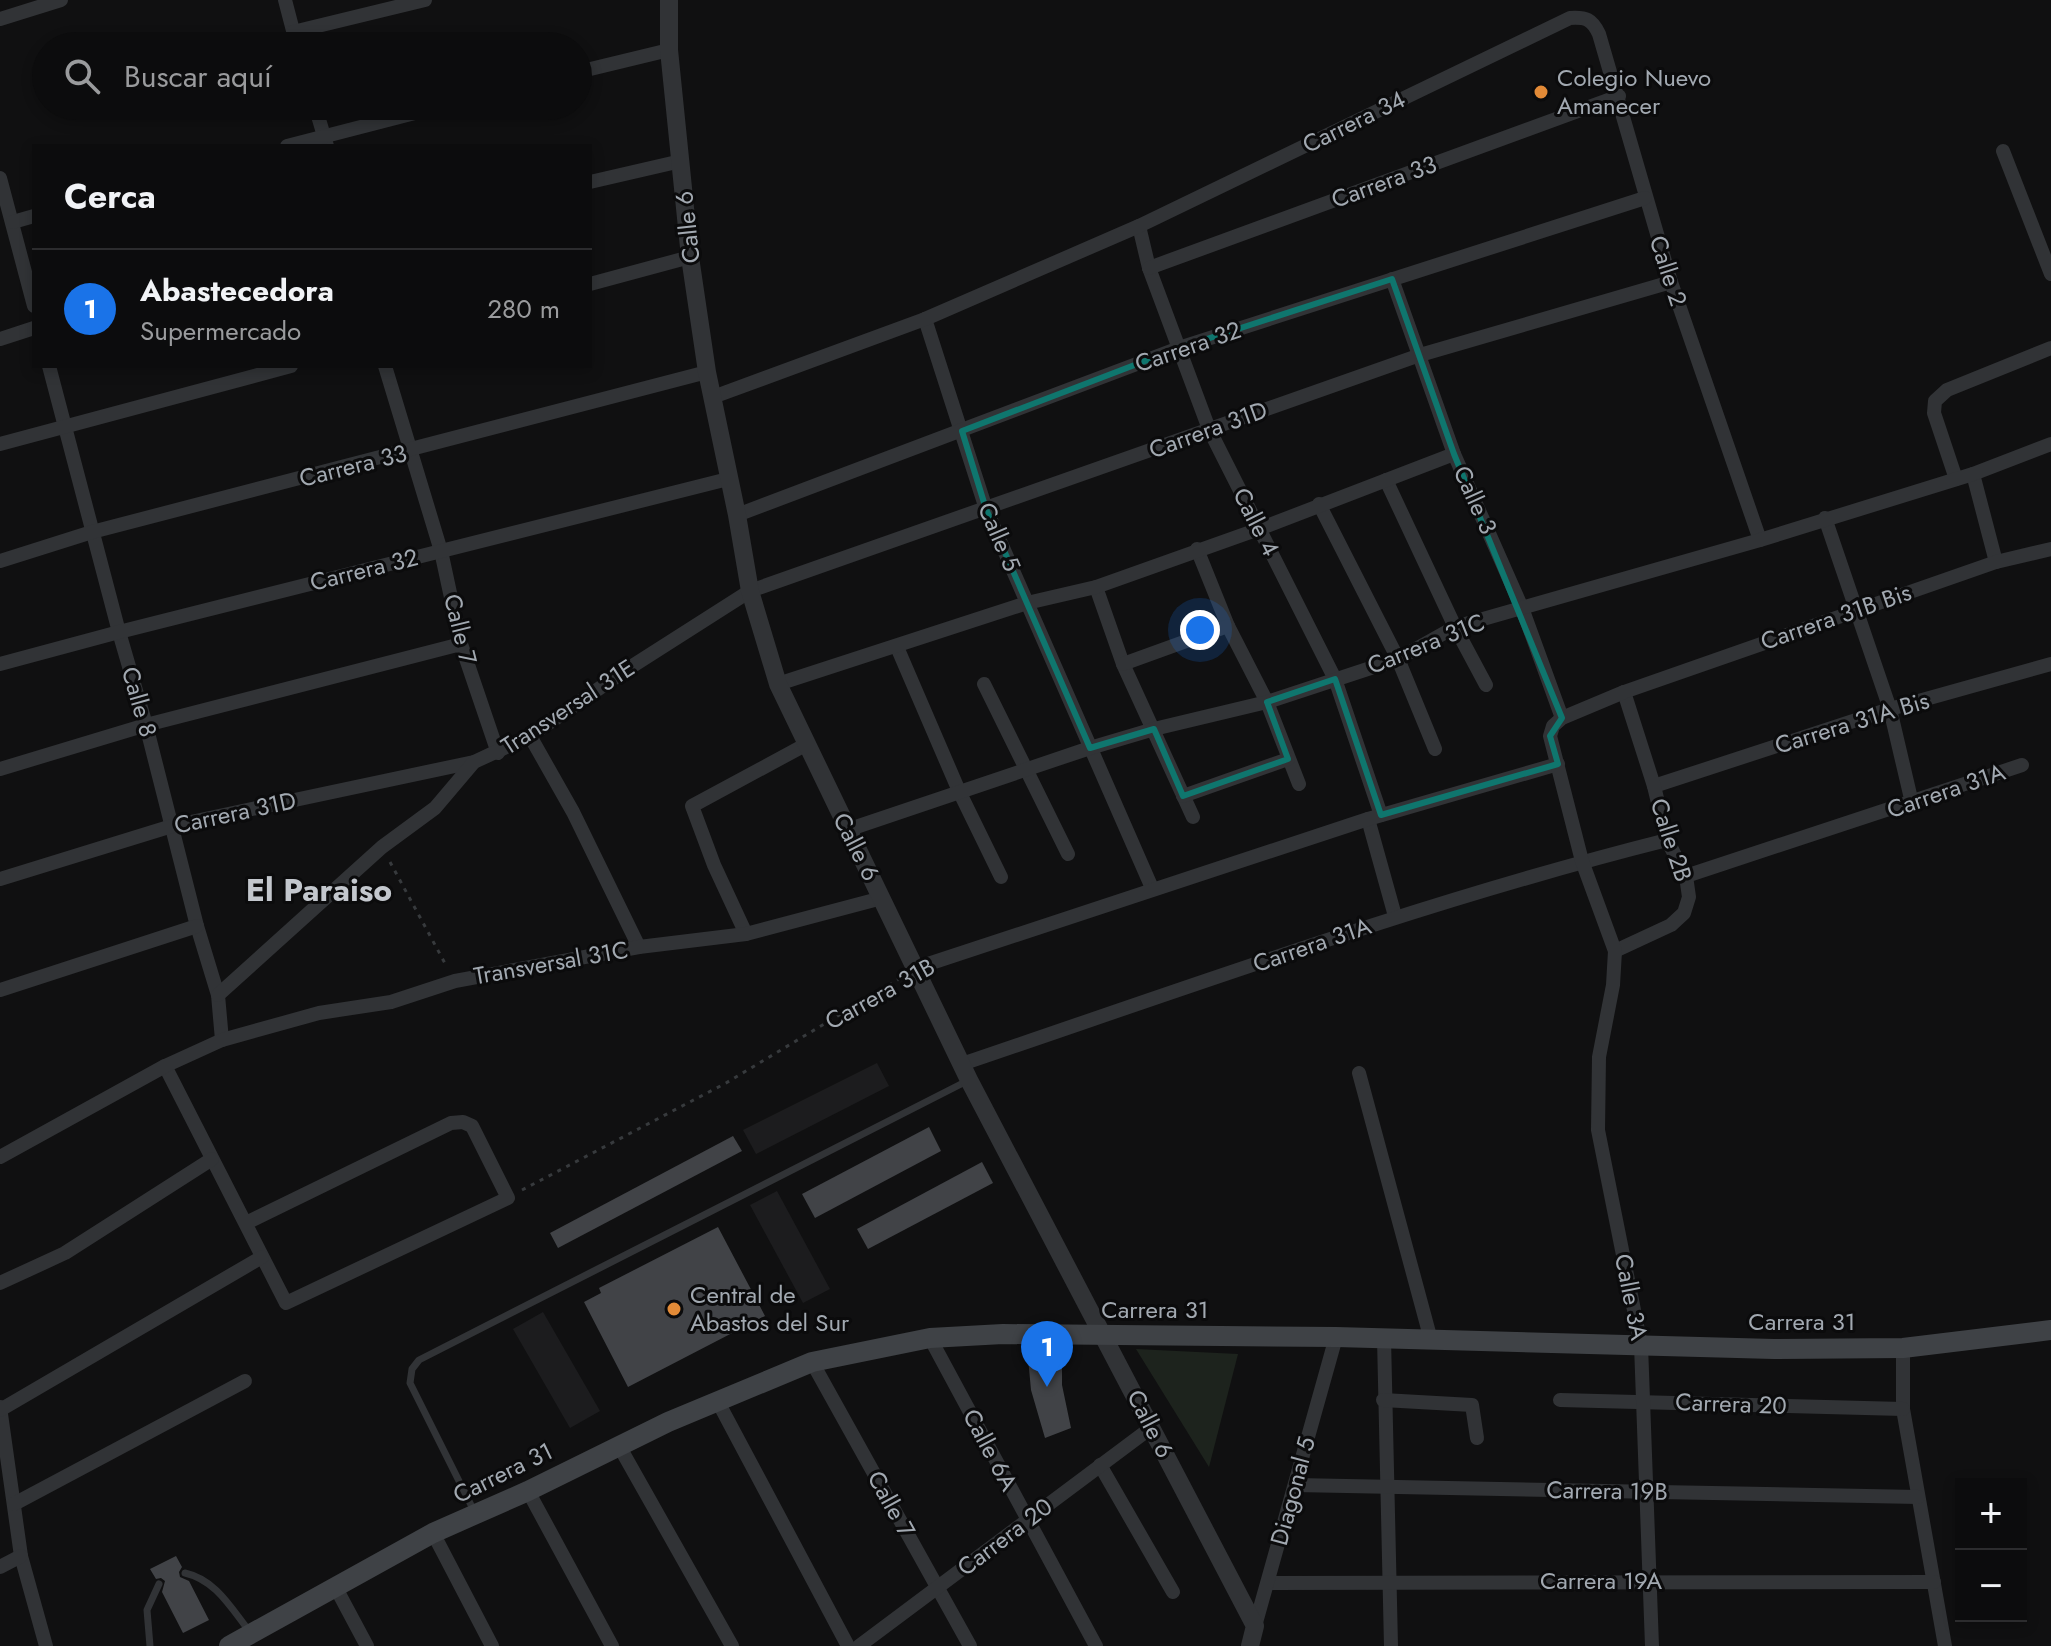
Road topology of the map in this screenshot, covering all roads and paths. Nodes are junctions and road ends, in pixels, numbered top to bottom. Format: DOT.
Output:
graph roads {
  1 [pos="61,0"];
  2 [pos="285,0"];
  3 [pos="425,0"];
  4 [pos="669,0"];
  5 [pos="1570,18"];
  6 [pos="0,19"];
  7 [pos="293,32"];
  8 [pos="318,32"];
  9 [pos="669,50"];
  10 [pos="592,69"];
  11 [pos="1619,96"];
  12 [pos="319,120"];
  13 [pos="395,120"];
  14 [pos="325,141"];
  15 [pos="302,144"];
  16 [pos="2003,151"];
  17 [pos="681,161"];
  18 [pos="0,178"];
  19 [pos="592,182"];
  20 [pos="1645,198"];
  21 [pos="32,217"];
  22 [pos="13,222"];
  23 [pos="1139,226"];
  24 [pos="690,257"];
  25 [pos="1149,268"];
  26 [pos="2051,274"];
  27 [pos="1392,279"];
  28 [pos="1671,282"];
  29 [pos="592,283"];
  30 [pos="32,298"];
  31 [pos="925,319"];
  32 [pos="32,329"];
  33 [pos="0,339"];
  34 [pos="1179,348"];
  35 [pos="2051,348"];
  36 [pos="1420,355"];
  37 [pos="49,368"];
  38 [pos="284,368"];
  39 [pos="386,368"];
  40 [pos="707,372"];
  41 [pos="713,397"];
  42 [pos="64,427"];
  43 [pos="1209,429"];
  44 [pos="962,431"];
  45 [pos="0,444"];
  46 [pos="2051,444"];
  47 [pos="413,450"];
  48 [pos="1454,454"];
  49 [pos="1973,474"];
  50 [pos="728,479"];
  51 [pos="1956,479"];
  52 [pos="1386,480"];
  53 [pos="1319,504"];
  54 [pos="986,509"];
  55 [pos="737,515"];
  56 [pos="1825,518"];
  57 [pos="1259,529"];
  58 [pos="92,532"];
  59 [pos="1760,540"];
  60 [pos="1197,549"];
  61 [pos="2051,549"];
  62 [pos="441,551"];
  63 [pos="0,561"];
  64 [pos="1996,562"];
  65 [pos="1096,587"];
  66 [pos="750,591"];
  67 [pos="1027,603"];
  68 [pos="1522,608"];
  69 [pos="1858,609"];
  70 [pos="1228,626"];
  71 [pos="1455,627"];
  72 [pos="119,632"];
  73 [pos="461,644"];
  74 [pos="897,647"];
  75 [pos="1398,659"];
  76 [pos="0,664"];
  77 [pos="1123,664"];
  78 [pos="2051,664"];
  79 [pos="1335,679"];
  80 [pos="778,684"];
  81 [pos="984,684"];
  82 [pos="1486,685"];
  83 [pos="1624,692"];
  84 [pos="1267,702"];
  85 [pos="1890,709"];
  86 [pos="1562,718"];
  87 [pos="146,725"];
  88 [pos="1154,729"];
  89 [pos="530,736"];
  90 [pos="805,745"];
  91 [pos="1090,748"];
  92 [pos="1435,749"];
  93 [pos="498,753"];
  94 [pos="1288,759"];
  95 [pos="474,762"];
  96 [pos="1558,764"];
  97 [pos="2022,765"];
  98 [pos="0,769"];
  99 [pos="1028,769"];
  100 [pos="1299,784"];
  101 [pos="1654,786"];
  102 [pos="959,791"];
  103 [pos="1183,796"];
  104 [pos="1912,803"];
  105 [pos="1193,817"];
  106 [pos="1375,817"];
  107 [pos="172,826"];
  108 [pos="847,830"];
  109 [pos="1667,840"];
  110 [pos="382,847"];
  111 [pos="1068,854"];
  112 [pos="1582,861"];
  113 [pos="1686,876"];
  114 [pos="1001,877"];
  115 [pos="0,879"];
  116 [pos="1152,888"];
  117 [pos="882,898"];
  118 [pos="1395,916"];
  119 [pos="197,926"];
  120 [pos="746,934"];
  121 [pos="639,947"];
  122 [pos="1615,951"];
  123 [pos="916,968"];
  124 [pos="455,981"];
  125 [pos="0,990"];
  126 [pos="218,995"];
  127 [pos="222,1040"];
  128 [pos="165,1066"];
  129 [pos="966,1072"];
  130 [pos="1359,1073"];
  131 [pos="0,1157"];
  132 [pos="212,1159"];
  133 [pos="508,1198"];
  134 [pos="246,1223"];
  135 [pos="262,1257"];
  136 [pos="0,1283"];
  137 [pos="2051,1330"];
  138 [pos="1105,1336"];
  139 [pos="1336,1337"];
  140 [pos="930,1338"];
  141 [pos="1384,1338"];
  142 [pos="1431,1340"];
  143 [pos="1641,1345"];
  144 [pos="1903,1348"];
  145 [pos="812,1362"];
  146 [pos="245,1381"];
  147 [pos="717,1400"];
  148 [pos="1383,1400"];
  149 [pos="1560,1400"];
  150 [pos="1645,1402"];
  151 [pos="0,1408"];
  152 [pos="1903,1409"];
  153 [pos="1152,1427"];
  154 [pos="1477,1438"];
  155 [pos="618,1444"];
  156 [pos="1100,1465"];
  157 [pos="1295,1485"];
  158 [pos="1387,1487"];
  159 [pos="528,1491"];
  160 [pos="1647,1492"];
  161 [pos="1918,1497"];
  162 [pos="14,1504"];
  163 [pos="476,1516"];
  164 [pos="1028,1519"];
  165 [pos="433,1533"];
  166 [pos="21,1556"];
  167 [pos="0,1567"];
  168 [pos="185,1573"];
  169 [pos="1650,1581"];
  170 [pos="1934,1582"];
  171 [pos="1268,1583"];
  172 [pos="1391,1583"];
  173 [pos="159,1584"];
  174 [pos="336,1588"];
  175 [pos="938,1588"];
  176 [pos="1173,1592"];
  177 [pos="1255,1626"];
  178 [pos="254,1640"];
  179 [pos="46,1646"];
  180 [pos="150,1646"];
  181 [pos="229,1646"];
  182 [pos="367,1646"];
  183 [pos="492,1646"];
  184 [pos="612,1646"];
  185 [pos="732,1646"];
  186 [pos="848,1646"];
  187 [pos="859,1646"];
  188 [pos="970,1646"];
  189 [pos="1096,1646"];
  190 [pos="1250,1646"];
  191 [pos="1391,1646"];
  192 [pos="1652,1646"];
  193 [pos="1945,1646"];
  1 -- 6 [label="street"];
  2 -- 7 [label="street"];
  3 -- 8 [label="street"];
  4 -- 9 [label="street, Calle 6"];
  5 -- 11 [label="street, Calle 2"];
  5 -- 23 [label="street, Carrera 34"];
  9 -- 10 [label="street"];
  9 -- 17 [label="street, Calle 6"];
  11 -- 20 [label="street, Calle 2"];
  11 -- 25 [label="street, Carrera 33"];
  12 -- 14 [label="street"];
  13 -- 14 [label="street"];
  14 -- 15 [label="street"];
  16 -- 26 [label="street"];
  17 -- 19 [label="street"];
  17 -- 24 [label="street, Calle 6"];
  18 -- 22 [label="street"];
  20 -- 27 [label="street, Carrera 32"];
  20 -- 28 [label="street, Calle 2"];
  21 -- 22 [label="street"];
  22 -- 30 [label="street"];
  23 -- 25 [label="street, Calle 4"];
  23 -- 31 [label="street"];
  24 -- 29 [label="street"];
  24 -- 40 [label="street, Calle 6"];
  25 -- 34 [label="street, Calle 4"];
  27 -- 34 [label="street, Carrera 32"];
  27 -- 36 [label="street, Calle 3"];
  28 -- 36 [label="street, Carrera 31D"];
  28 -- 59 [label="street, Calle 2"];
  31 -- 41 [label="street"];
  31 -- 44 [label="street, Calle 5"];
  32 -- 33 [label="street"];
  34 -- 43 [label="street, Calle 4"];
  34 -- 44 [label="street, Carrera 32"];
  35 -- 51 [label="street"];
  36 -- 43 [label="street, Carrera 31D"];
  36 -- 48 [label="street, Calle 3"];
  37 -- 42 [label="street, Calle 8"];
  38 -- 42 [label="street"];
  39 -- 47 [label="street, Calle 7"];
  40 -- 41 [label="street, Calle 6"];
  40 -- 47 [label="street, Carrera 33"];
  41 -- 50 [label="street, Calle 6"];
  42 -- 45 [label="street"];
  42 -- 58 [label="street, Calle 8"];
  43 -- 54 [label="street, Carrera 31D"];
  43 -- 57 [label="street, Calle 4"];
  44 -- 54 [label="street, Calle 5"];
  44 -- 55 [label="street, Carrera 32"];
  46 -- 49 [label="street, Carrera 31C"];
  47 -- 58 [label="street, Carrera 33"];
  47 -- 62 [label="street, Calle 7"];
  48 -- 52 [label="street"];
  48 -- 68 [label="street, Calle 3"];
  49 -- 51 [label="street, Carrera 31C"];
  49 -- 64 [label="street"];
  50 -- 55 [label="street, Calle 6"];
  50 -- 62 [label="street, Carrera 32"];
  51 -- 56 [label="street, Carrera 31C"];
  52 -- 53 [label="street"];
  52 -- 71 [label="street"];
  53 -- 57 [label="street"];
  53 -- 75 [label="street"];
  54 -- 66 [label="street, Carrera 31D"];
  54 -- 67 [label="street, Calle 5"];
  55 -- 66 [label="street, Calle 6"];
  56 -- 59 [label="street, Carrera 31C"];
  56 -- 69 [label="street"];
  57 -- 60 [label="street"];
  57 -- 79 [label="street, Calle 4"];
  58 -- 63 [label="street, Carrera 33"];
  58 -- 72 [label="street, Calle 8"];
  59 -- 68 [label="street, Carrera 31C"];
  60 -- 65 [label="street"];
  60 -- 70 [label="street"];
  61 -- 64 [label="street, Carrera 31B Bis"];
  62 -- 72 [label="street, Carrera 32"];
  62 -- 73 [label="street, Calle 7"];
  64 -- 69 [label="street, Carrera 31B Bis"];
  65 -- 67 [label="street"];
  65 -- 77 [label="street"];
  66 -- 80 [label="street, Calle 6"];
  66 -- 89 [label="street, Transversal 31E"];
  67 -- 74 [label="street"];
  67 -- 91 [label="street, Calle 5"];
  68 -- 71 [label="street, Carrera 31C"];
  68 -- 86 [label="street, Calle 3"];
  69 -- 83 [label="street, Carrera 31B Bis"];
  69 -- 85 [label="street"];
  70 -- 77 [label="street"];
  70 -- 84 [label="street"];
  71 -- 75 [label="street, Carrera 31C"];
  71 -- 82 [label="street"];
  72 -- 76 [label="street, Carrera 32"];
  72 -- 87 [label="street, Calle 8"];
  73 -- 87 [label="street"];
  73 -- 93 [label="street, Calle 7"];
  74 -- 80 [label="street"];
  74 -- 102 [label="street"];
  75 -- 79 [label="street, Carrera 31C"];
  75 -- 92 [label="street"];
  77 -- 88 [label="street"];
  78 -- 85 [label="street, Carrera 31A Bis"];
  79 -- 84 [label="street, Carrera 31C"];
  79 -- 106 [label="street, Calle 4"];
  80 -- 90 [label="street, Calle 6"];
  81 -- 99 [label="street"];
  83 -- 86 [label="street, Carrera 31B Bis"];
  83 -- 101 [label="street, Calle 2B"];
  84 -- 88 [label="street, Carrera 31C"];
  84 -- 94 [label="street"];
  85 -- 101 [label="street, Carrera 31A Bis"];
  85 -- 104 [label="street"];
  86 -- 96 [label="street"];
  87 -- 98 [label="street"];
  87 -- 107 [label="street, Calle 8"];
  88 -- 91 [label="street, Carrera 31C"];
  88 -- 103 [label="street"];
  89 -- 93 [label="street, Transversal 31E"];
  89 -- 121 [label="street"];
  90 -- 108 [label="street, Calle 6"];
  90 -- 120 [label="street"];
  91 -- 99 [label="street, Carrera 31C"];
  91 -- 116 [label="street, Calle 5"];
  93 -- 95 [label="street, Transversal 31E"];
  94 -- 100 [label="street"];
  94 -- 103 [label="street"];
  95 -- 107 [label="street, Carrera 31D"];
  95 -- 110 [label="street, Transversal 31E"];
  96 -- 106 [label="street, Carrera 31B"];
  96 -- 112 [label="street"];
  97 -- 104 [label="street, Carrera 31A"];
  99 -- 102 [label="street, Carrera 31C"];
  99 -- 111 [label="street"];
  101 -- 109 [label="street, Calle 2B"];
  102 -- 108 [label="street, Carrera 31C"];
  102 -- 114 [label="street"];
  103 -- 105 [label="street"];
  104 -- 113 [label="street, Carrera 31A"];
  106 -- 116 [label="street, Carrera 31B"];
  106 -- 118 [label="street, Calle 4"];
  107 -- 115 [label="street, Carrera 31D"];
  107 -- 119 [label="street, Calle 8"];
  108 -- 117 [label="street, Calle 6"];
  109 -- 112 [label="street, Carrera 31A"];
  109 -- 113 [label="street, Calle 2B"];
  110 -- 124 [label="path"];
  110 -- 126 [label="street, Transversal 31E"];
  112 -- 118 [label="street, Carrera 31A"];
  112 -- 122 [label="street"];
  113 -- 122 [label="street, Calle 2B"];
  116 -- 123 [label="street, Carrera 31B"];
  117 -- 120 [label="street, Transversal 31C"];
  117 -- 123 [label="street, Calle 6"];
  118 -- 129 [label="street, Carrera 31A"];
  119 -- 125 [label="street"];
  119 -- 126 [label="street, Calle 8"];
  120 -- 121 [label="street, Transversal 31C"];
  121 -- 124 [label="street, Transversal 31C"];
  122 -- 143 [label="street, Calle 3A"];
  123 -- 129 [label="street, Calle 6"];
  123 -- 133 [label="path, Carrera 31B"];
  124 -- 127 [label="street, Transversal 31C"];
  126 -- 127 [label="street, Calle 8"];
  127 -- 128 [label="street"];
  128 -- 131 [label="street"];
  128 -- 132 [label="street"];
  129 -- 138 [label="street, Calle 6"];
  129 -- 163 [label="lane"];
  130 -- 142 [label="street"];
  132 -- 134 [label="street"];
  132 -- 136 [label="street"];
  133 -- 134 [label="street"];
  133 -- 135 [label="street"];
  134 -- 135 [label="street"];
  135 -- 151 [label="street"];
  137 -- 144 [label="main road, Carrera 31"];
  138 -- 139 [label="main road, Carrera 31"];
  138 -- 140 [label="main road, Carrera 31"];
  138 -- 153 [label="street, Calle 6"];
  139 -- 141 [label="main road, Carrera 31"];
  139 -- 157 [label="street, Diagonal 5"];
  140 -- 145 [label="main road, Carrera 31"];
  140 -- 164 [label="street, Calle 6A"];
  141 -- 142 [label="main road, Carrera 31"];
  141 -- 148 [label="street"];
  142 -- 143 [label="main road, Carrera 31"];
  143 -- 144 [label="main road, Carrera 31"];
  143 -- 150 [label="street, Calle 3A"];
  144 -- 152 [label="street"];
  145 -- 147 [label="main road, Carrera 31"];
  145 -- 175 [label="street, Calle 7"];
  146 -- 162 [label="street"];
  147 -- 155 [label="main road, Carrera 31"];
  147 -- 186 [label="street"];
  148 -- 154 [label="street"];
  148 -- 158 [label="street"];
  149 -- 150 [label="street, Carrera 20"];
  150 -- 152 [label="street, Carrera 20"];
  150 -- 160 [label="street, Calle 3A"];
  151 -- 162 [label="street"];
  152 -- 161 [label="street"];
  153 -- 156 [label="street, Carrera 20"];
  153 -- 177 [label="street, Calle 6"];
  155 -- 159 [label="main road, Carrera 31"];
  155 -- 185 [label="street"];
  156 -- 164 [label="street, Carrera 20"];
  156 -- 176 [label="street"];
  157 -- 158 [label="street, Carrera 19B"];
  157 -- 171 [label="street, Diagonal 5"];
  158 -- 160 [label="street, Carrera 19B"];
  158 -- 172 [label="street"];
  159 -- 163 [label="main road, Carrera 31"];
  159 -- 184 [label="street"];
  160 -- 161 [label="street, Carrera 19B"];
  160 -- 169 [label="street, Calle 3A"];
  161 -- 170 [label="street"];
  162 -- 166 [label="street"];
  163 -- 165 [label="main road, Carrera 31"];
  164 -- 175 [label="street, Carrera 20"];
  164 -- 189 [label="street, Calle 6A"];
  165 -- 174 [label="main road, Carrera 31"];
  165 -- 183 [label="street"];
  166 -- 167 [label="street"];
  166 -- 179 [label="street"];
  168 -- 178 [label="lane"];
  169 -- 170 [label="street, Carrera 19A"];
  169 -- 172 [label="street, Carrera 19A"];
  169 -- 192 [label="street, Calle 3A"];
  170 -- 193 [label="street"];
  171 -- 172 [label="street, Carrera 19A"];
  171 -- 177 [label="street, Diagonal 5"];
  172 -- 191 [label="street"];
  173 -- 180 [label="lane"];
  174 -- 178 [label="main road, Carrera 31"];
  174 -- 182 [label="street"];
  175 -- 187 [label="street, Carrera 20"];
  175 -- 188 [label="street, Calle 7"];
  177 -- 190 [label="street, Diagonal 5"];
  178 -- 181 [label="main road, Carrera 31"];
}
